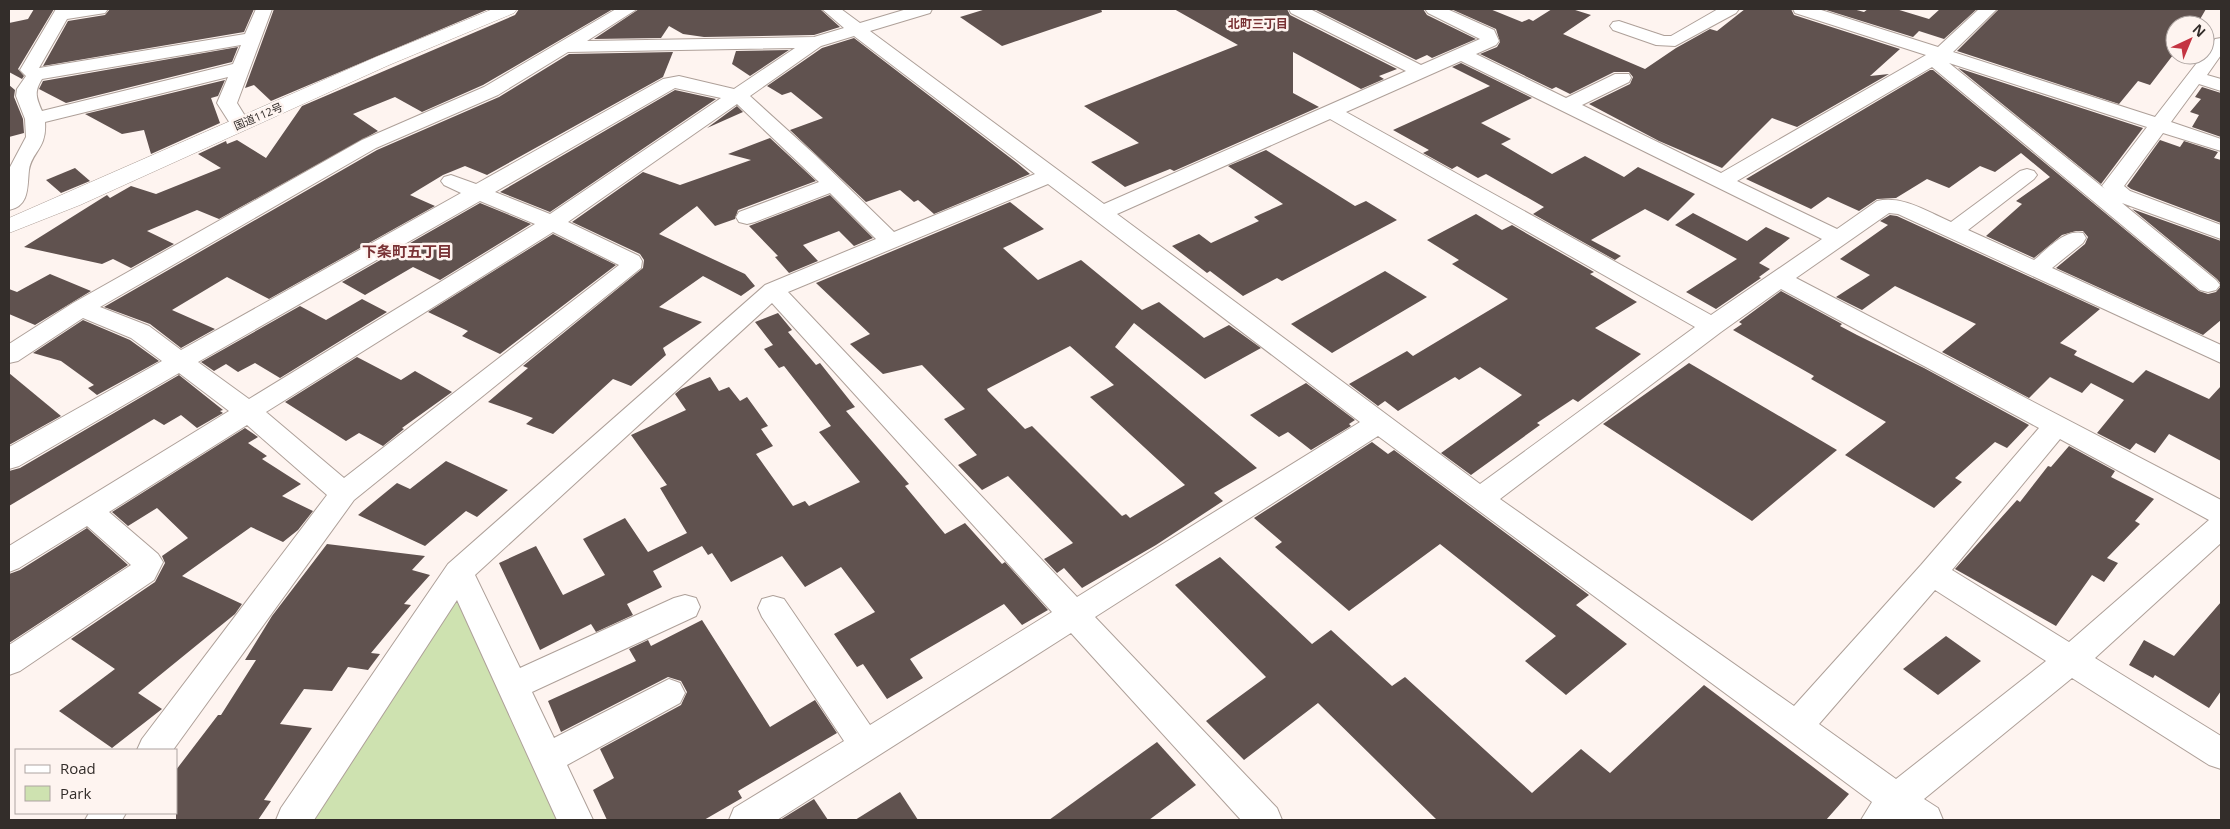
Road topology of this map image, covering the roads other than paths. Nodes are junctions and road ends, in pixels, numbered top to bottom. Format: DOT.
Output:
graph roads {
  1 [pos="99,9"];
  2 [pos="264,9"];
  3 [pos="508,9"];
  4 [pos="628,9"];
  5 [pos="830,9"];
  6 [pos="924,9"];
  7 [pos="1297,9"];
  8 [pos="1434,9"];
  9 [pos="1480,9"];
  10 [pos="1730,9"];
  11 [pos="1801,9"];
  12 [pos="1989,9"];
  13 [pos="63,12"];
  14 [pos="1460,20"];
  15 [pos="1619,26"];
  16 [pos="855,28"];
  17 [pos="253,38"];
  18 [pos="815,42"];
  19 [pos="2221,43"];
  20 [pos="562,48"];
  21 [pos="1462,54"];
  22 [pos="1937,57"];
  23 [pos="241,68"];
  24 [pos="1420,72"];
  25 [pos="36,74"];
  26 [pos="2195,77"];
  27 [pos="1622,78"];
  28 [pos="2221,86"];
  29 [pos="739,96"];
  30 [pos="1567,105"];
  31 [pos="1332,112"];
  32 [pos="35,119"];
  33 [pos="240,124"];
  34 [pos="2158,125"];
  35 [pos="2221,145"];
  36 [pos="2027,175"];
  37 [pos="1049,176"];
  38 [pos="451,181"];
  39 [pos="1722,181"];
  40 [pos="833,184"];
  41 [pos="476,193"];
  42 [pos="9,204"];
  43 [pos="1100,214"];
  44 [pos="747,217"];
  45 [pos="552,224"];
  46 [pos="9,226"];
  47 [pos="1953,231"];
  48 [pos="2221,232"];
  49 [pos="2076,238"];
  50 [pos="1839,239"];
  51 [pos="890,240"];
  52 [pos="2037,269"];
  53 [pos="1780,279"];
  54 [pos="2208,285"];
  55 [pos="772,290"];
  56 [pos="81,308"];
  57 [pos="1712,326"];
  58 [pos="2221,354"];
  59 [pos="9,355"];
  60 [pos="180,361"];
  61 [pos="249,412"];
  62 [pos="1379,423"];
  63 [pos="2056,426"];
  64 [pos="9,459"];
  65 [pos="344,493"];
  66 [pos="1480,499"];
  67 [pos="89,511"];
  68 [pos="2221,513"];
  69 [pos="2221,526"];
  70 [pos="9,560"];
  71 [pos="459,572"];
  72 [pos="1932,574"];
  73 [pos="685,606"];
  74 [pos="773,608"];
  75 [pos="1074,614"];
  76 [pos="2071,660"];
  77 [pos="9,662"];
  78 [pos="512,686"];
  79 [pos="669,693"];
  80 [pos="1797,726"];
  81 [pos="866,745"];
  82 [pos="155,749"];
  83 [pos="2221,754"];
  84 [pos="546,759"];
  85 [pos="1888,810"];
  86 [pos="294,820"];
  87 [pos="575,820"];
  88 [pos="747,820"];
  89 [pos="1264,820"];
  90 [pos="1925,820"];
  1 -- 13 [label="street"];
  2 -- 17 [label="street"];
  3 -- 33 [label="highway, 国道112号"];
  4 -- 20 [label="street"];
  5 -- 16 [label="street"];
  6 -- 16 [label="street"];
  7 -- 24 [label="street"];
  8 -- 14 [label="street"];
  9 -- 14 [label="street"];
  10 -- 15 [label="street"];
  11 -- 22 [label="street"];
  12 -- 22 [label="street"];
  13 -- 25 [label="street"];
  14 -- 21 [label="street"];
  16 -- 18 [label="street"];
  16 -- 37 [label="street"];
  17 -- 23 [label="street"];
  17 -- 25 [label="street"];
  18 -- 20 [label="street"];
  18 -- 29 [label="street"];
  19 -- 26 [label="street"];
  20 -- 56 [label="street"];
  21 -- 24 [label="street"];
  21 -- 30 [label="street"];
  22 -- 34 [label="street"];
  22 -- 39 [label="street"];
  22 -- 54 [label="street"];
  23 -- 32 [label="street"];
  23 -- 33 [label="street"];
  24 -- 31 [label="lane"];
  25 -- 32 [label="street"];
  26 -- 28 [label="street"];
  26 -- 34 [label="street"];
  27 -- 30 [label="street"];
  29 -- 40 [label="street"];
  29 -- 41 [label="street"];
  29 -- 45 [label="street"];
  30 -- 39 [label="street"];
  31 -- 43 [label="lane"];
  31 -- 57 [label="street"];
  32 -- 42 [label="street"];
  33 -- 46 [label="highway, 国道112号"];
  34 -- 35 [label="street"];
  34 -- 48 [label="street"];
  36 -- 47 [label="street"];
  37 -- 43 [label="street"];
  37 -- 51 [label="street"];
  38 -- 41 [label="street"];
  39 -- 50 [label="street"];
  40 -- 44 [label="street"];
  40 -- 51 [label="street"];
  41 -- 45 [label="street"];
  41 -- 60 [label="street"];
  43 -- 62 [label="street"];
  45 -- 61 [label="street"];
  45 -- 65 [label="street"];
  47 -- 50 [label="street"];
  47 -- 52 [label="street"];
  49 -- 52 [label="street"];
  50 -- 53 [label="street"];
  51 -- 55 [label="street"];
  52 -- 58 [label="street"];
  53 -- 57 [label="street"];
  53 -- 63 [label="street"];
  55 -- 71 [label="street"];
  55 -- 75 [label="street"];
  56 -- 59 [label="street"];
  56 -- 60 [label="street"];
  57 -- 66 [label="street"];
  60 -- 61 [label="street"];
  60 -- 64 [label="street"];
  61 -- 65 [label="street"];
  61 -- 67 [label="street"];
  62 -- 66 [label="street"];
  62 -- 75 [label="street"];
  63 -- 68 [label="street"];
  63 -- 72 [label="street"];
  65 -- 82 [label="street"];
  66 -- 80 [label="street"];
  67 -- 70 [label="street"];
  67 -- 77 [label="street"];
  69 -- 76 [label="street"];
  71 -- 78 [label="street"];
  71 -- 86 [label="street"];
  72 -- 76 [label="street"];
  72 -- 80 [label="street"];
  73 -- 78 [label="street"];
  74 -- 81 [label="street"];
  75 -- 81 [label="street"];
  75 -- 89 [label="street"];
  76 -- 83 [label="street"];
  76 -- 85 [label="street"];
  78 -- 84 [label="street"];
  79 -- 84 [label="street"];
  80 -- 85 [label="street"];
  81 -- 88 [label="street"];
  84 -- 87 [label="street"];
  85 -- 90 [label="street"];
}
